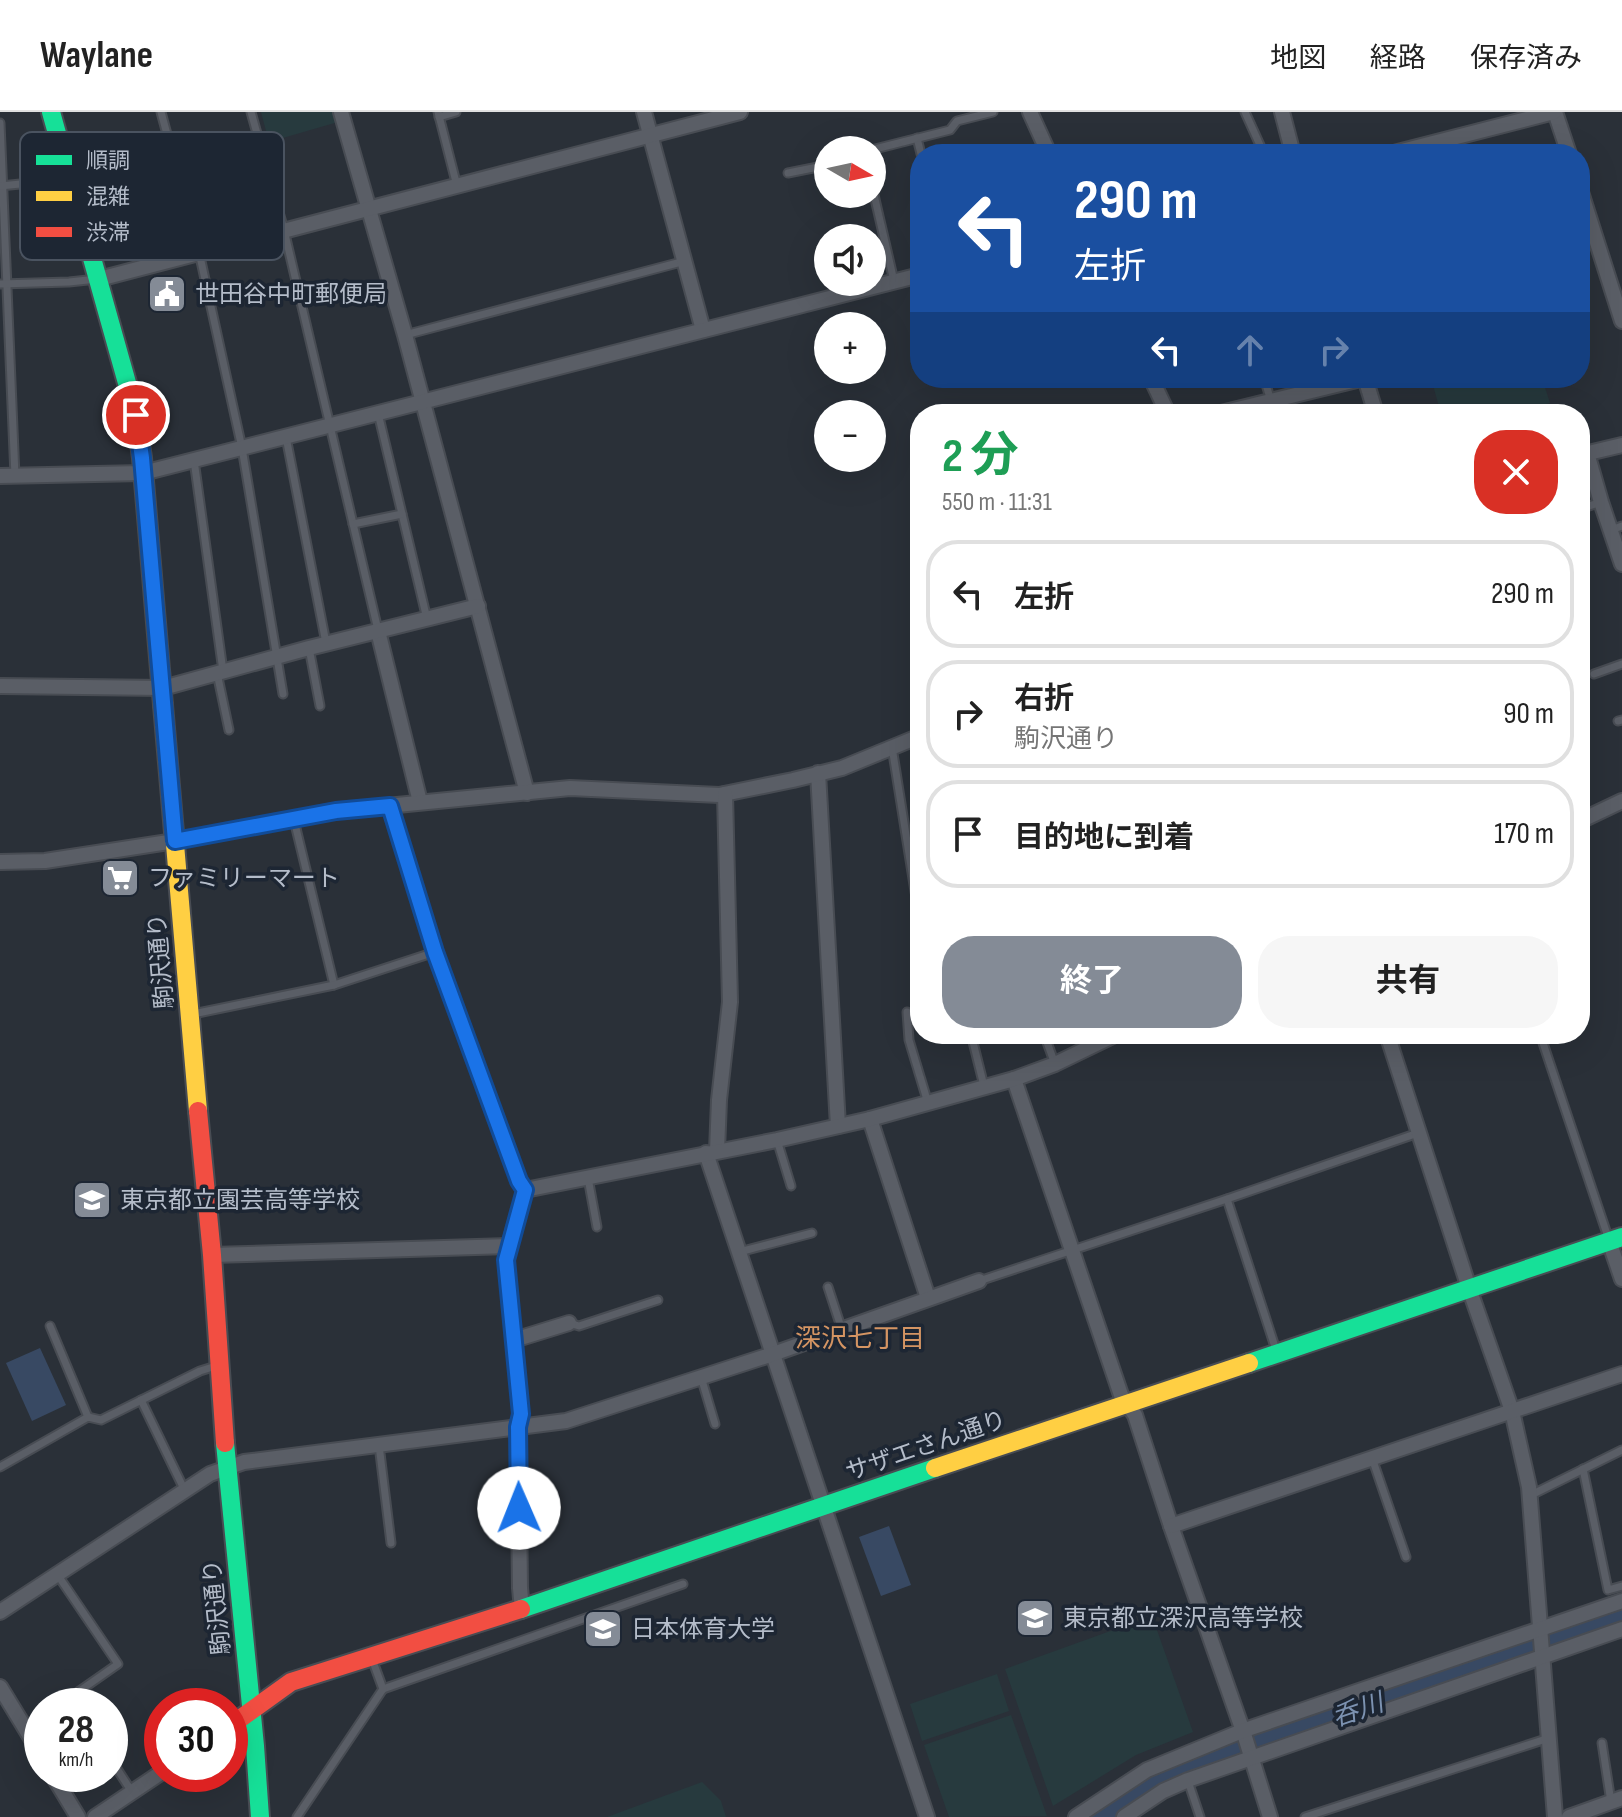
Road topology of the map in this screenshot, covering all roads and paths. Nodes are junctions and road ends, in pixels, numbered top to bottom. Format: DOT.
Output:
graph roads {
  1 [pos="51,112"];
  2 [pos="161,112"];
  3 [pos="251,112"];
  4 [pos="341,112"];
  5 [pos="456,112"];
  6 [pos="644,112"];
  7 [pos="740,112"];
  8 [pos="993,112"];
  9 [pos="1030,112"];
  10 [pos="1245,112"];
  11 [pos="1282,112"];
  12 [pos="1554,112"];
  13 [pos="439,115"];
  14 [pos="0,123"];
  15 [pos="57,132"];
  16 [pos="166,132"];
  17 [pos="257,132"];
  18 [pos="651,135"];
  19 [pos="917,138"];
  20 [pos="918,144"];
  21 [pos="1044,144"];
  22 [pos="1259,144"];
  23 [pos="1287,144"];
  24 [pos="1429,144"];
  25 [pos="1565,144"];
  26 [pos="886,146"];
  27 [pos="814,168"];
  28 [pos="788,173"];
  29 [pos="1,186"];
  30 [pos="457,186"];
  31 [pos="369,208"];
  32 [pos="877,208"];
  33 [pos="1590,219"];
  34 [pos="284,230"];
  35 [pos="93,260"];
  36 [pos="169,260"];
  37 [pos="201,260"];
  38 [pos="685,261"];
  39 [pos="910,277"];
  40 [pos="99,279"];
  41 [pos="894,281"];
  42 [pos="4,284"];
  43 [pos="1621,313"];
  44 [pos="703,330"];
  45 [pos="405,335"];
  46 [pos="1267,388"];
  47 [pos="1324,388"];
  48 [pos="1271,401"];
  49 [pos="422,402"];
  50 [pos="1259,404"];
  51 [pos="378,413"];
  52 [pos="331,425"];
  53 [pos="286,437"];
  54 [pos="1622,445"];
  55 [pos="242,448"];
  56 [pos="1590,453"];
  57 [pos="194,460"];
  58 [pos="1590,471"];
  59 [pos="143,473"];
  60 [pos="8,476"];
  61 [pos="1601,502"];
  62 [pos="1590,506"];
  63 [pos="402,514"];
  64 [pos="353,524"];
  65 [pos="1616,528"];
  66 [pos="1622,564"];
  67 [pos="478,606"];
  68 [pos="427,619"];
  69 [pos="378,631"];
  70 [pos="326,644"];
  71 [pos="309,648"];
  72 [pos="276,657"];
  73 [pos="1622,664"];
  74 [pos="220,672"];
  75 [pos="1594,674"];
  76 [pos="0,686"];
  77 [pos="163,688"];
  78 [pos="283,694"];
  79 [pos="320,706"];
  80 [pos="229,730"];
  81 [pos="910,740"];
  82 [pos="892,747"];
  83 [pos="818,773"];
  84 [pos="527,793"];
  85 [pos="725,794"];
  86 [pos="1622,801"];
  87 [pos="420,802"];
  88 [pos="390,806"];
  89 [pos="1590,816"];
  90 [pos="294,820"];
  91 [pos="175,841"];
  92 [pos="910,860"];
  93 [pos="0,862"];
  94 [pos="435,952"];
  95 [pos="334,985"];
  96 [pos="907,1012"];
  97 [pos="189,1015"];
  98 [pos="910,1043"];
  99 [pos="910,1044"];
  100 [pos="974,1044"];
  101 [pos="1048,1044"];
  102 [pos="1096,1044"];
  103 [pos="1390,1044"];
  104 [pos="1544,1044"];
  105 [pos="1055,1064"];
  106 [pos="1014,1079"];
  107 [pos="984,1086"];
  108 [pos="928,1103"];
  109 [pos="870,1119"];
  110 [pos="838,1126"];
  111 [pos="1418,1133"];
  112 [pos="777,1140"];
  113 [pos="712,1152"];
  114 [pos="588,1177"];
  115 [pos="791,1186"];
  116 [pos="525,1190"];
  117 [pos="1227,1199"];
  118 [pos="597,1227"];
  119 [pos="812,1233"];
  120 [pos="1616,1239"];
  121 [pos="509,1246"];
  122 [pos="1073,1250"];
  123 [pos="739,1252"];
  124 [pos="212,1255"];
  125 [pos="1622,1279"];
  126 [pos="979,1281"];
  127 [pos="828,1287"];
  128 [pos="1469,1288"];
  129 [pos="928,1298"];
  130 [pos="658,1300"];
  131 [pos="569,1323"];
  132 [pos="50,1326"];
  133 [pos="842,1330"];
  134 [pos="514,1340"];
  135 [pos="1277,1353"];
  136 [pos="773,1354"];
  137 [pos="220,1364"];
  138 [pos="1622,1374"];
  139 [pos="701,1377"];
  140 [pos="141,1400"];
  141 [pos="1128,1404"];
  142 [pos="1512,1411"];
  143 [pos="88,1417"];
  144 [pos="715,1424"];
  145 [pos="518,1427"];
  146 [pos="379,1445"];
  147 [pos="1622,1450"];
  148 [pos="1372,1458"];
  149 [pos="0,1467"];
  150 [pos="227,1467"];
  151 [pos="1583,1469"];
  152 [pos="185,1491"];
  153 [pos="1529,1495"];
  154 [pos="824,1507"];
  155 [pos="1171,1526"];
  156 [pos="391,1543"];
  157 [pos="1406,1557"];
  158 [pos="57,1574"];
  159 [pos="683,1584"];
  160 [pos="1622,1586"];
  161 [pos="1622,1601"];
  162 [pos="522,1609"];
  163 [pos="0,1612"];
  164 [pos="1622,1629"];
  165 [pos="1540,1631"];
  166 [pos="1543,1655"];
  167 [pos="372,1657"];
  168 [pos="0,1687"];
  169 [pos="84,1688"];
  170 [pos="383,1689"];
  171 [pos="251,1710"];
  172 [pos="248,1712"];
  173 [pos="24,1726"];
  174 [pos="1244,1734"];
  175 [pos="1549,1738"];
  176 [pos="1602,1743"];
  177 [pos="1251,1756"];
  178 [pos="1188,1780"];
  179 [pos="144,1784"];
  180 [pos="128,1786"];
  181 [pos="63,1792"];
  182 [pos="132,1792"];
  183 [pos="1616,1800"];
  184 [pos="78,1817"];
  185 [pos="95,1817"];
  186 [pos="260,1817"];
  187 [pos="297,1817"];
  188 [pos="927,1817"];
  189 [pos="1076,1817"];
  190 [pos="1124,1817"];
  191 [pos="1200,1817"];
  192 [pos="1270,1817"];
  193 [pos="1305,1817"];
  194 [pos="1555,1817"];
  195 [pos="1569,1817"];
  1 -- 15 [label="main road, 駒沢通り"];
  2 -- 16 [label="lane"];
  3 -- 17 [label="lane"];
  4 -- 31 [label="street"];
  5 -- 13 [label="lane"];
  6 -- 18 [label="street"];
  7 -- 18 [label="street"];
  8 -- 19 [label="lane"];
  9 -- 21 [label="street"];
  10 -- 22 [label="lane"];
  11 -- 23 [label="street"];
  12 -- 24 [label="street"];
  12 -- 25 [label="street"];
  13 -- 30 [label="lane"];
  14 -- 29 [label="lane"];
  18 -- 30 [label="street"];
  18 -- 38 [label="street"];
  19 -- 20 [label="lane"];
  19 -- 26 [label="lane"];
  27 -- 28 [label="lane"];
  29 -- 42 [label="lane"];
  30 -- 31 [label="street"];
  31 -- 34 [label="street"];
  31 -- 45 [label="street"];
  32 -- 41 [label="lane"];
  33 -- 43 [label="street"];
  34 -- 52 [label="lane"];
  35 -- 40 [label="main road, 駒沢通り"];
  36 -- 40 [label="street"];
  37 -- 55 [label="lane"];
  38 -- 44 [label="street"];
  38 -- 45 [label="lane"];
  39 -- 41 [label="street"];
  40 -- 42 [label="lane"];
  40 -- 59 [label="main road, 駒沢通り"];
  41 -- 44 [label="street"];
  42 -- 60 [label="lane"];
  44 -- 49 [label="street"];
  45 -- 49 [label="street"];
  46 -- 48 [label="lane"];
  47 -- 48 [label="street"];
  48 -- 50 [label="street"];
  49 -- 51 [label="street"];
  49 -- 67 [label="street"];
  51 -- 52 [label="street"];
  51 -- 63 [label="lane"];
  52 -- 53 [label="street"];
  52 -- 64 [label="lane"];
  53 -- 55 [label="street"];
  53 -- 70 [label="lane"];
  54 -- 56 [label="street"];
  55 -- 57 [label="street"];
  55 -- 72 [label="lane"];
  57 -- 59 [label="street"];
  57 -- 74 [label="lane"];
  58 -- 61 [label="street"];
  59 -- 60 [label="street"];
  59 -- 77 [label="main road, 駒沢通り"];
  61 -- 62 [label="lane"];
  61 -- 65 [label="street"];
  63 -- 64 [label="lane"];
  63 -- 68 [label="lane"];
  64 -- 69 [label="lane"];
  65 -- 66 [label="street"];
  67 -- 68 [label="street"];
  67 -- 84 [label="street"];
  68 -- 69 [label="street"];
  69 -- 70 [label="street"];
  69 -- 87 [label="street"];
  70 -- 71 [label="street"];
  71 -- 72 [label="street"];
  71 -- 79 [label="lane"];
  72 -- 74 [label="street"];
  72 -- 78 [label="lane"];
  73 -- 75 [label="lane"];
  74 -- 77 [label="street"];
  74 -- 80 [label="lane"];
  76 -- 77 [label="street"];
  77 -- 91 [label="main road, 駒沢通り"];
  81 -- 82 [label="street"];
  82 -- 83 [label="street"];
  82 -- 92 [label="lane"];
  83 -- 85 [label="street"];
  83 -- 110 [label="street"];
  84 -- 85 [label="street"];
  84 -- 87 [label="street"];
  85 -- 113 [label="street"];
  86 -- 89 [label="street"];
  87 -- 88 [label="street"];
  88 -- 90 [label="street"];
  88 -- 94 [label="street"];
  90 -- 91 [label="street"];
  90 -- 95 [label="lane"];
  91 -- 93 [label="street"];
  91 -- 97 [label="main road, 駒沢通り"];
  94 -- 95 [label="lane"];
  94 -- 116 [label="street"];
  95 -- 97 [label="lane"];
  96 -- 98 [label="lane"];
  97 -- 124 [label="main road, 駒沢通り"];
  99 -- 108 [label="lane"];
  100 -- 107 [label="lane"];
  101 -- 105 [label="lane"];
  102 -- 105 [label="street"];
  103 -- 111 [label="street"];
  104 -- 120 [label="lane"];
  105 -- 106 [label="street"];
  106 -- 107 [label="street"];
  106 -- 122 [label="street"];
  107 -- 108 [label="street"];
  108 -- 109 [label="street"];
  109 -- 110 [label="street"];
  109 -- 129 [label="street"];
  110 -- 112 [label="street"];
  111 -- 117 [label="lane"];
  111 -- 128 [label="street"];
  112 -- 113 [label="street"];
  112 -- 115 [label="lane"];
  113 -- 114 [label="street"];
  113 -- 123 [label="street"];
  114 -- 116 [label="street"];
  114 -- 118 [label="lane"];
  116 -- 121 [label="street"];
  117 -- 122 [label="lane"];
  117 -- 135 [label="lane"];
  119 -- 123 [label="lane"];
  120 -- 125 [label="street"];
  120 -- 128 [label="main road, サザエさん通り"];
  121 -- 124 [label="street"];
  121 -- 134 [label="street"];
  122 -- 126 [label="lane"];
  122 -- 141 [label="street"];
  123 -- 136 [label="street"];
  124 -- 137 [label="main road, 駒沢通り"];
  126 -- 129 [label="street"];
  127 -- 133 [label="lane"];
  128 -- 135 [label="main road, サザエさん通り"];
  128 -- 142 [label="street"];
  129 -- 133 [label="street"];
  130 -- 131 [label="lane"];
  131 -- 134 [label="street"];
  132 -- 143 [label="lane"];
  133 -- 136 [label="street"];
  134 -- 145 [label="street"];
  135 -- 141 [label="main road, サザエさん通り"];
  136 -- 139 [label="street"];
  136 -- 154 [label="street"];
  137 -- 140 [label="lane"];
  137 -- 150 [label="main road, 駒沢通り"];
  138 -- 142 [label="street"];
  139 -- 144 [label="lane"];
  139 -- 145 [label="street"];
  140 -- 143 [label="lane"];
  140 -- 152 [label="lane"];
  141 -- 154 [label="main road, サザエさん通り"];
  141 -- 155 [label="street"];
  142 -- 148 [label="street"];
  142 -- 153 [label="street"];
  143 -- 149 [label="lane"];
  145 -- 146 [label="street"];
  145 -- 162 [label="street"];
  146 -- 150 [label="street"];
  146 -- 156 [label="lane"];
  147 -- 151 [label="lane"];
  148 -- 155 [label="street"];
  148 -- 157 [label="lane"];
  150 -- 152 [label="street"];
  150 -- 171 [label="main road, 駒沢通り"];
  151 -- 153 [label="lane"];
  151 -- 160 [label="lane"];
  152 -- 158 [label="street"];
  153 -- 165 [label="street"];
  154 -- 162 [label="main road, サザエさん通り"];
  154 -- 188 [label="street"];
  155 -- 174 [label="street"];
  158 -- 163 [label="street"];
  158 -- 169 [label="lane"];
  159 -- 170 [label="lane"];
  161 -- 165 [label="street"];
  162 -- 167 [label="main road, サザエさん通り"];
  164 -- 166 [label="street"];
  165 -- 166 [label="street"];
  165 -- 174 [label="street"];
  166 -- 175 [label="street"];
  166 -- 177 [label="street"];
  167 -- 170 [label="lane"];
  167 -- 171 [label="main road, サザエさん通り"];
  168 -- 173 [label="street"];
  170 -- 187 [label="lane"];
  171 -- 172 [label="main road, サザエさん通り"];
  171 -- 186 [label="main road, 駒沢通り"];
  174 -- 177 [label="street"];
  174 -- 189 [label="street"];
  175 -- 193 [label="lane"];
  175 -- 194 [label="street"];
  176 -- 183 [label="lane"];
  177 -- 178 [label="street"];
  177 -- 192 [label="street"];
  178 -- 190 [label="street"];
  178 -- 191 [label="lane"];
  179 -- 182 [label="street"];
  180 -- 182 [label="lane"];
  181 -- 184 [label="street"];
  182 -- 185 [label="street"];
  183 -- 195 [label="street"];
}
